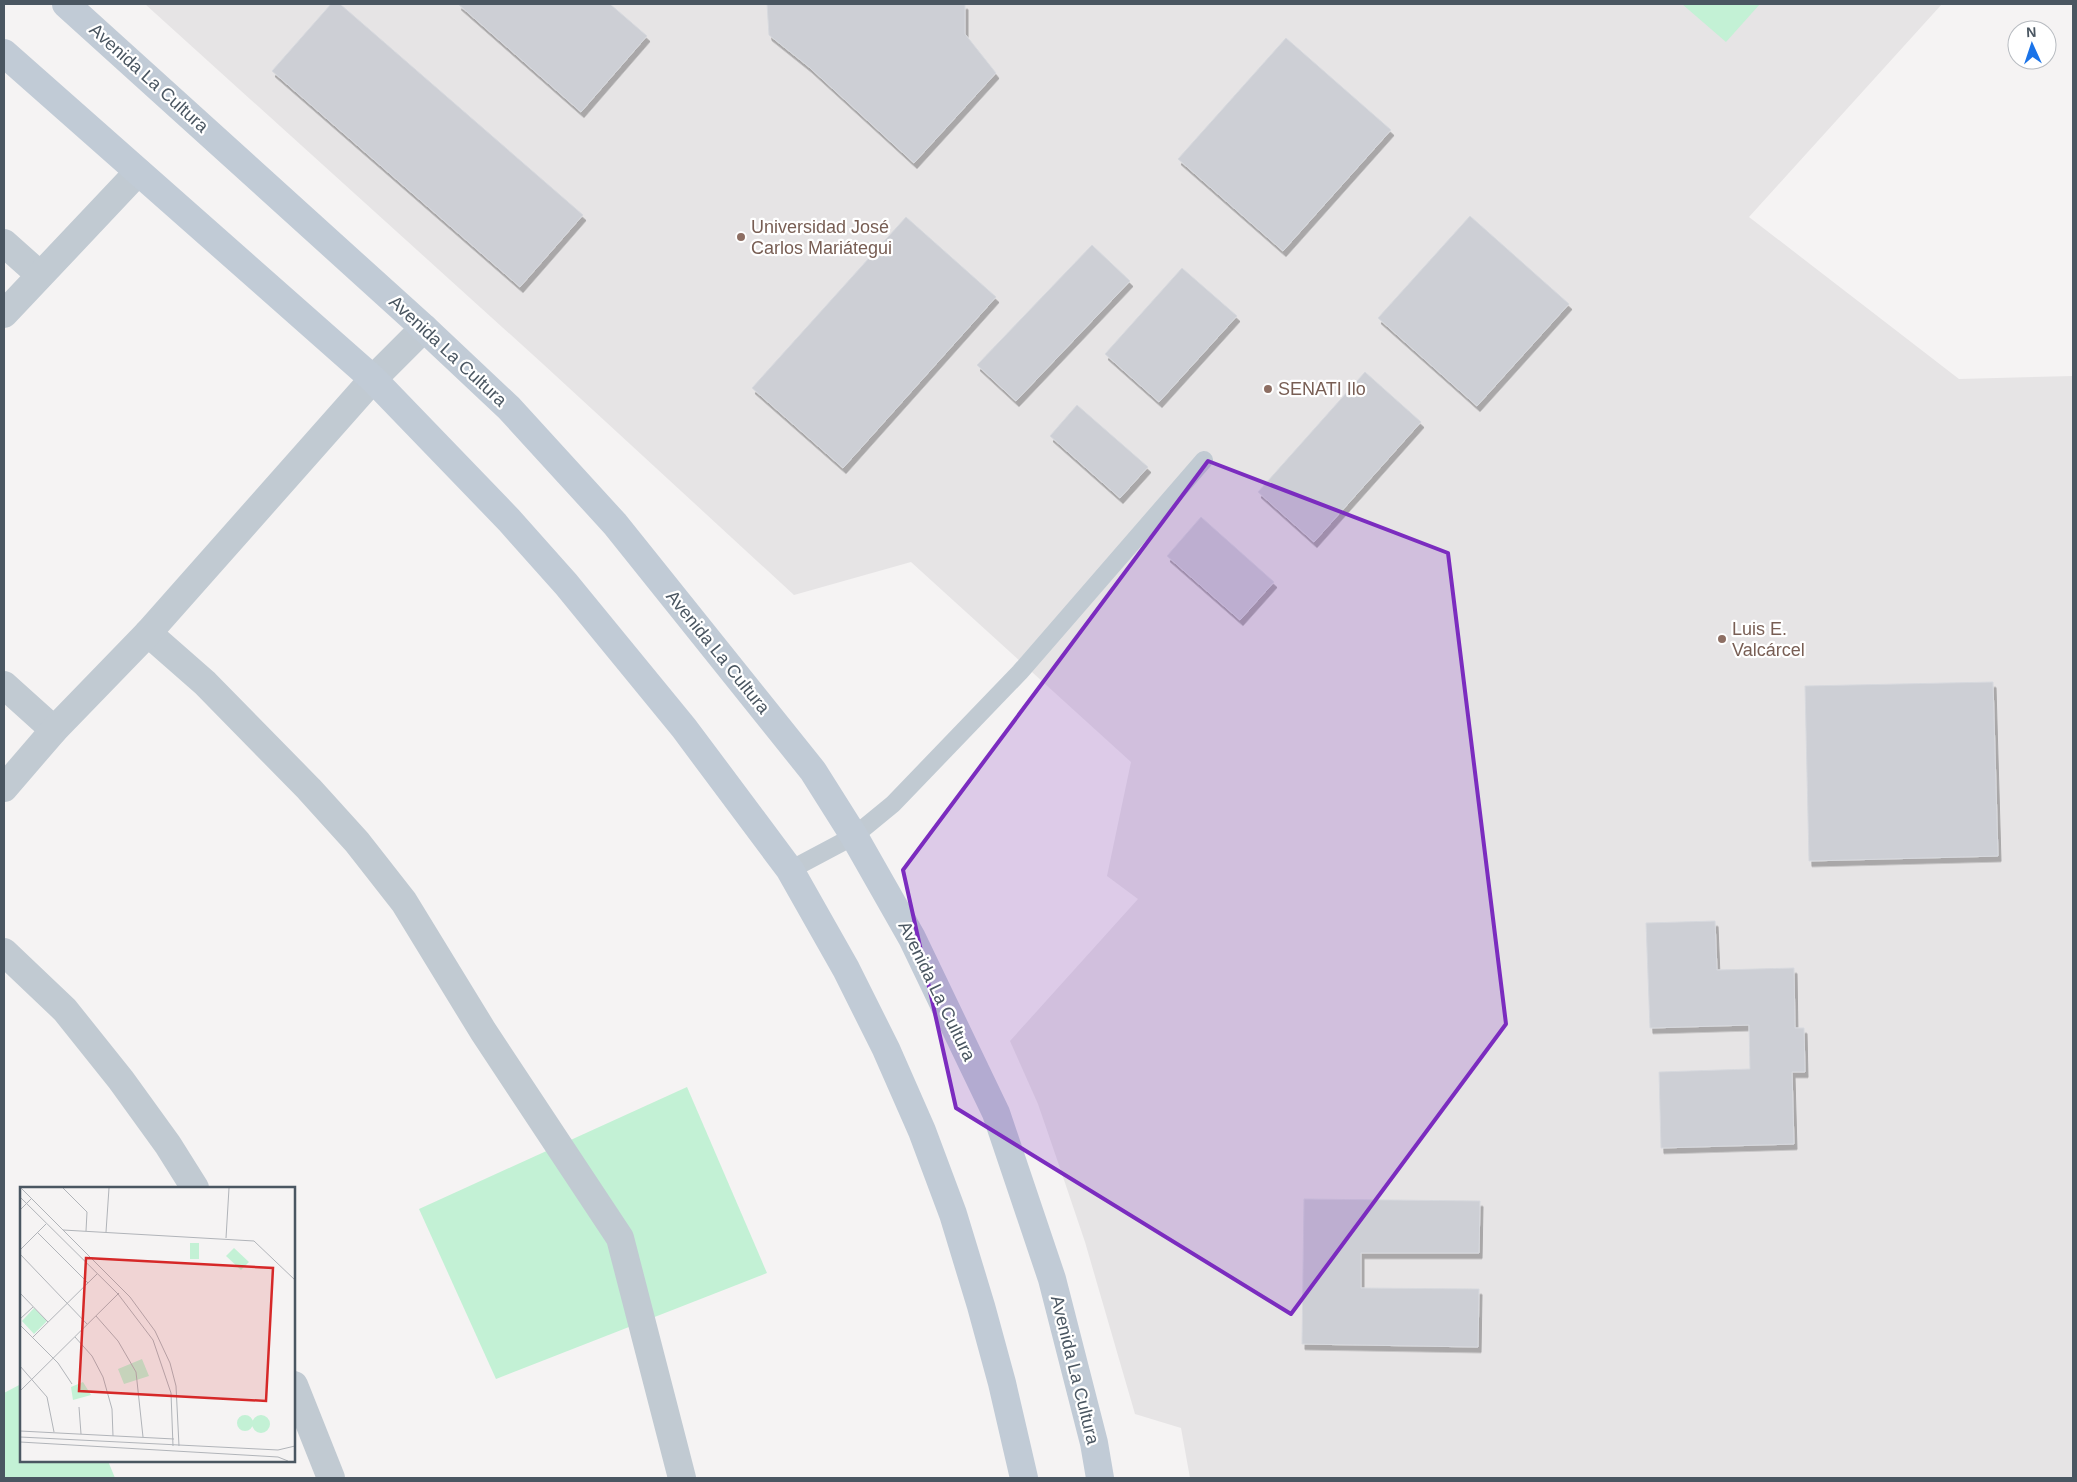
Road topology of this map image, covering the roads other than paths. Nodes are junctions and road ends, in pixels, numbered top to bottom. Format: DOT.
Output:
graph roads {
  1 [pos="66,4"];
  2 [pos="4,53"];
  3 [pos="138,172"];
  4 [pos="4,243"];
  5 [pos="40,276"];
  6 [pos="4,314"];
  7 [pos="424,328"];
  8 [pos="373,378"];
  9 [pos="1204,460"];
  10 [pos="148,634"];
  11 [pos="4,685"];
  12 [pos="54,730"];
  13 [pos="4,788"];
  14 [pos="854,836"];
  15 [pos="790,870"];
  16 [pos="4,952"];
  17 [pos="194,1187"];
  18 [pos="295,1388"];
  19 [pos="331,1478"];
  20 [pos="682,1478"];
  21 [pos="1024,1478"];
  22 [pos="1100,1478"];
  1 -- 7 [label="street, Avenida La Cultura"];
  2 -- 3 [label="street"];
  3 -- 5 [label="street"];
  3 -- 8 [label="street"];
  4 -- 5 [label="street"];
  5 -- 6 [label="street"];
  7 -- 8 [label="street"];
  7 -- 14 [label="street, Avenida La Cultura"];
  8 -- 10 [label="street"];
  8 -- 15 [label="street"];
  9 -- 14 [label="lane"];
  10 -- 12 [label="street"];
  10 -- 20 [label="street"];
  11 -- 12 [label="street"];
  12 -- 13 [label="street"];
  14 -- 15 [label="lane"];
  14 -- 22 [label="street, Avenida La Cultura"];
  15 -- 21 [label="street"];
  16 -- 17 [label="street"];
  18 -- 19 [label="street"];
}
